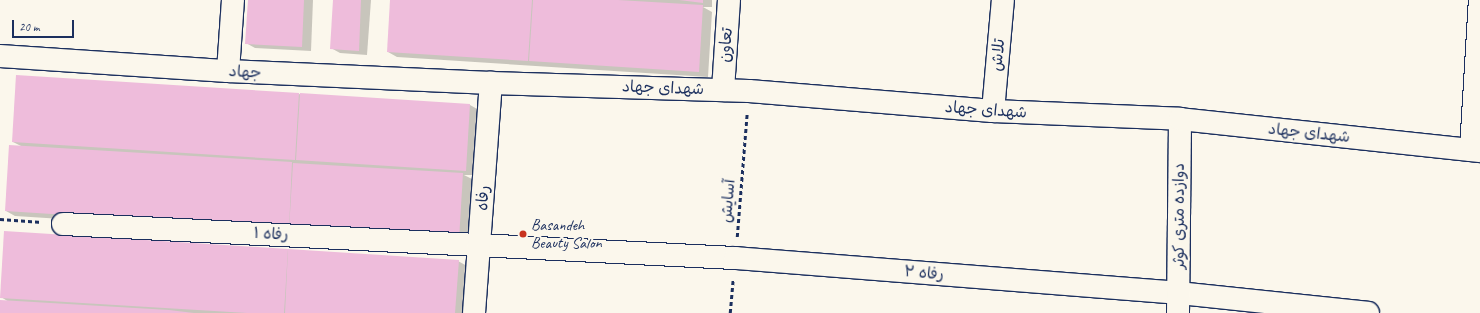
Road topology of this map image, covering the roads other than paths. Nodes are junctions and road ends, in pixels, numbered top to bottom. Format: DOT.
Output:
graph roads {
  1 [pos="233,0"];
  2 [pos="729,0"];
  3 [pos="1003,0"];
  4 [pos="1480,0"];
  5 [pos="1479,41"];
  6 [pos="0,56"];
  7 [pos="228,71"];
  8 [pos="491,83"];
  9 [pos="723,90"];
  10 [pos="993,111"];
  11 [pos="1180,119"];
  12 [pos="1476,151"];
  13 [pos="63,224"];
  14 [pos="480,245"];
  15 [pos="1178,303"];
  16 [pos="474,313"];
  17 [pos="1368,313"];
  1 -- 7 [label="street"];
  2 -- 9 [label="street, تعاون"];
  3 -- 10 [label="street, تلاش"];
  4 -- 5 [label="street"];
  5 -- 12 [label="street"];
  6 -- 7 [label="street, جهاد"];
  7 -- 8 [label="street, جهاد"];
  8 -- 9 [label="street, شهدای جهاد"];
  8 -- 14 [label="street, رفاه"];
  9 -- 10 [label="street, شهدای جهاد"];
  10 -- 11 [label="street, شهدای جهاد"];
  11 -- 12 [label="street, شهدای جهاد"];
  11 -- 15 [label="street, دوازده متری کوثر"];
  13 -- 14 [label="street, رفاه ۱"];
  14 -- 15 [label="street, رفاه ۲"];
  14 -- 16 [label="street, رفاه"];
  15 -- 17 [label="street, رفاه ۲"];
}
